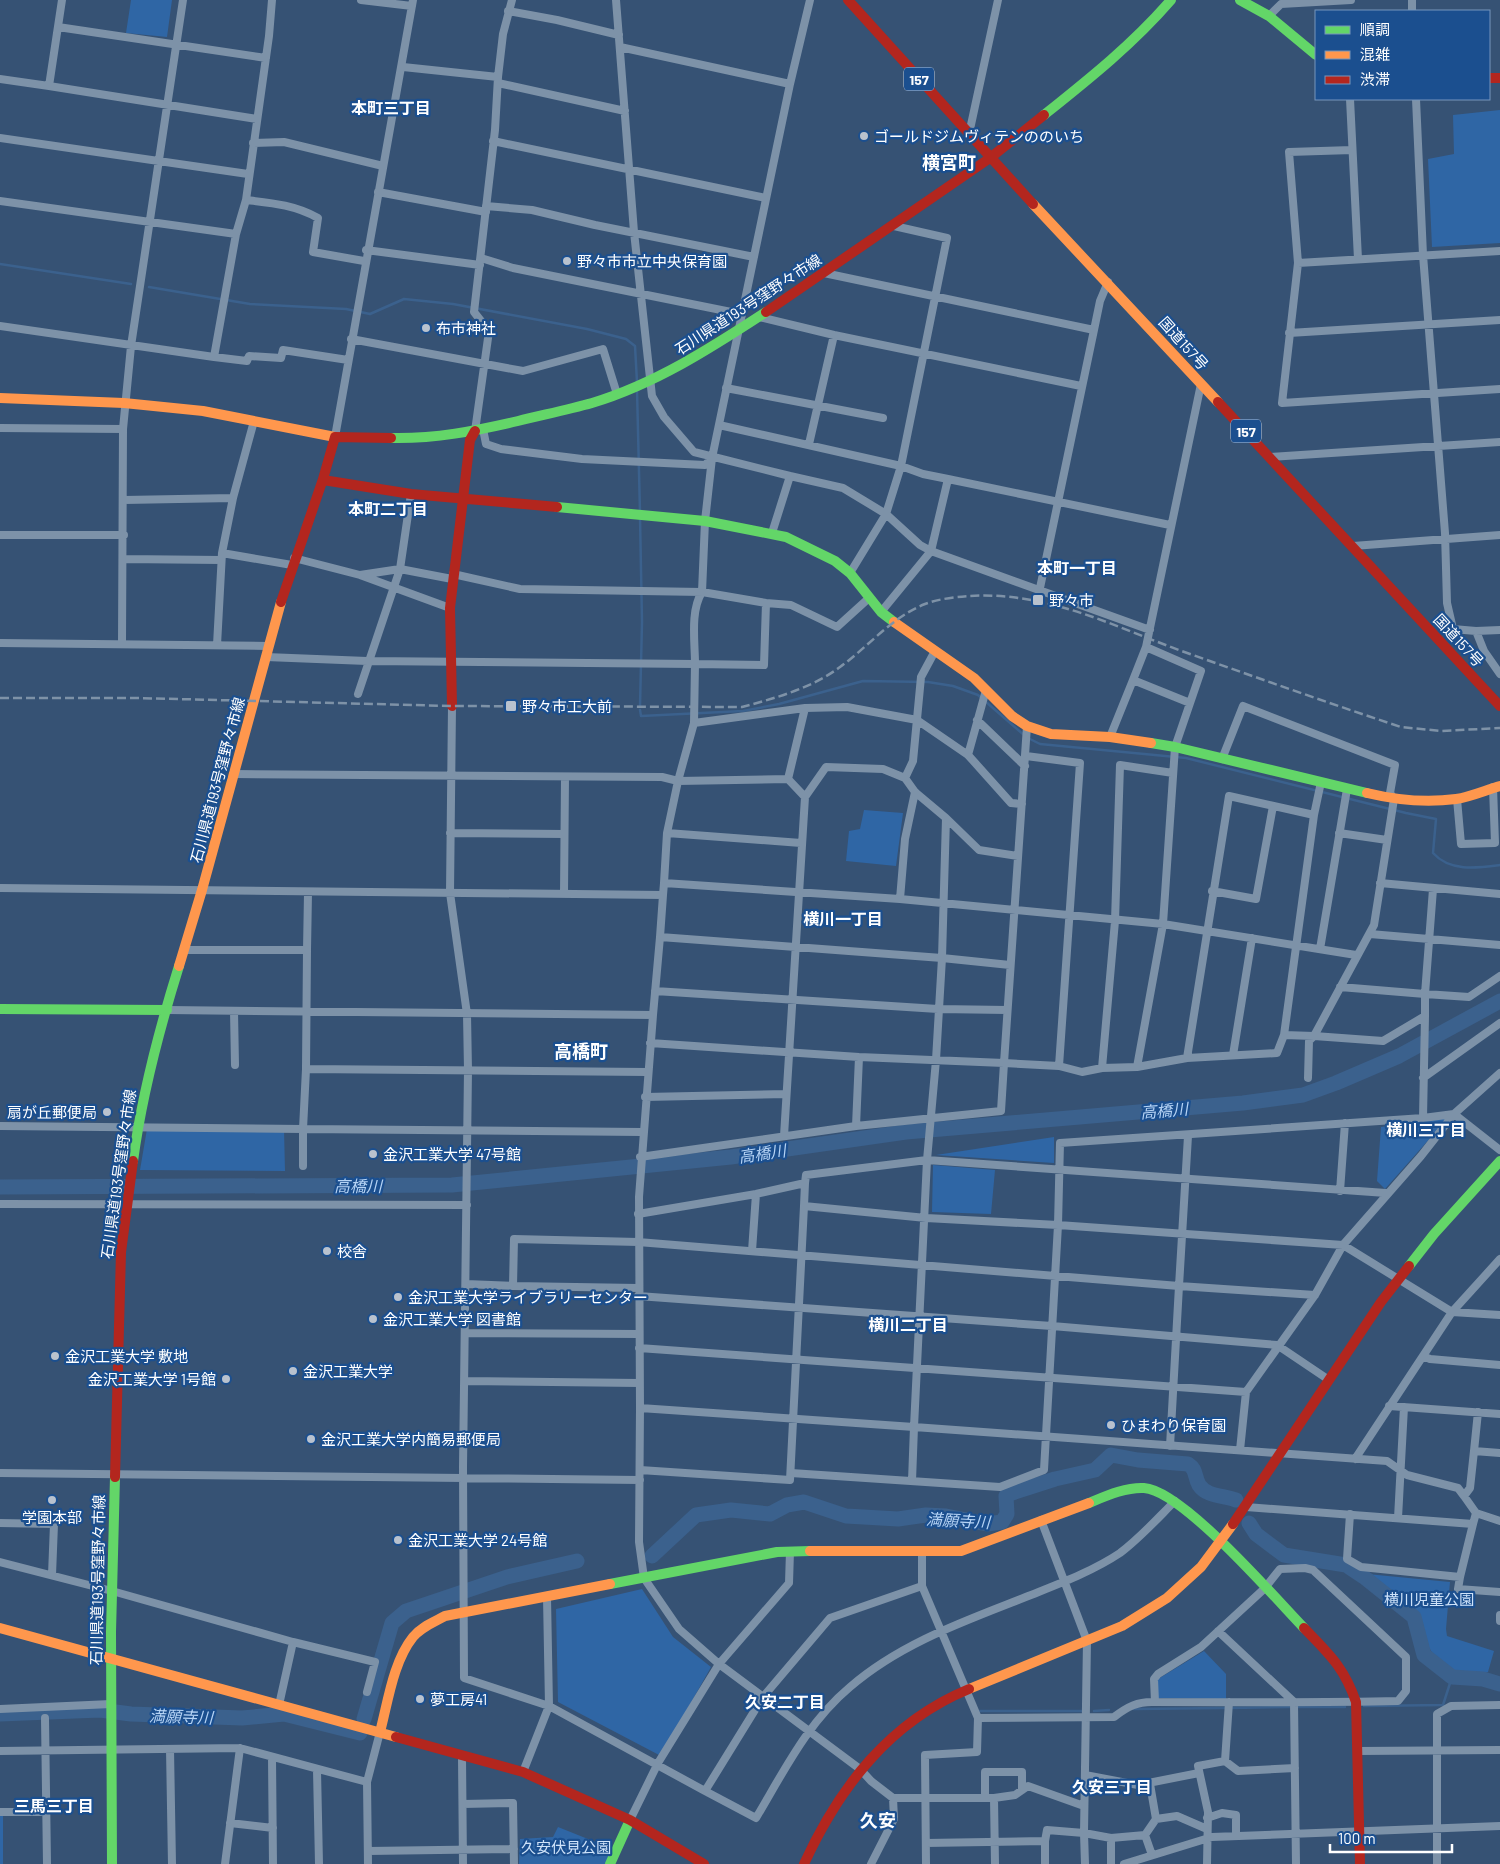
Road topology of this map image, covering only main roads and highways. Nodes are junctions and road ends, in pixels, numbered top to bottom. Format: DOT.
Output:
graph roads {
  1 [pos="848,0"];
  2 [pos="1171,0"];
  3 [pos="1240,0"];
  4 [pos="1315,53"];
  5 [pos="990,158"];
  6 [pos="0,398"];
  7 [pos="479,430"];
  8 [pos="334,437"];
  9 [pos="323,480"];
  10 [pos="463,500"];
  11 [pos="1500,705"];
  12 [pos="452,706"];
  13 [pos="1496,786"];
  14 [pos="0,1009"];
  15 [pos="167,1010"];
  16 [pos="1500,1161"];
  17 [pos="1222,1542"];
  18 [pos="0,1628"];
  19 [pos="110,1657"];
  20 [pos="380,1732"];
  21 [pos="630,1820"];
  22 [pos="112,1864"];
  23 [pos="610,1864"];
  24 [pos="704,1864"];
  25 [pos="804,1864"];
  26 [pos="1360,1864"];
  1 -- 5 [label="main road, 国道157号 / 157"];
  2 -- 5 [label="main road, 石川県道193号窪野々市線"];
  3 -- 4 [label="main road"];
  5 -- 7 [label="main road, 石川県道193号窪野々市線"];
  5 -- 11 [label="main road, 国道157号 / 157"];
  6 -- 8 [label="main road"];
  7 -- 8 [label="main road, 石川県道193号窪野々市線"];
  7 -- 10 [label="main road"];
  8 -- 9 [label="main road, 石川県道193号窪野々市線"];
  9 -- 10 [label="main road"];
  9 -- 15 [label="main road, 石川県道193号窪野々市線"];
  10 -- 12 [label="main road"];
  10 -- 13 [label="main road"];
  14 -- 15 [label="main road"];
  15 -- 19 [label="main road, 石川県道193号窪野々市線"];
  16 -- 17 [label="main road"];
  17 -- 20 [label="main road"];
  17 -- 25 [label="main road"];
  17 -- 26 [label="main road"];
  18 -- 19 [label="main road"];
  19 -- 20 [label="main road"];
  19 -- 22 [label="main road, 石川県道193号窪野々市線"];
  20 -- 21 [label="main road"];
  21 -- 23 [label="main road"];
  21 -- 24 [label="main road"];
}
